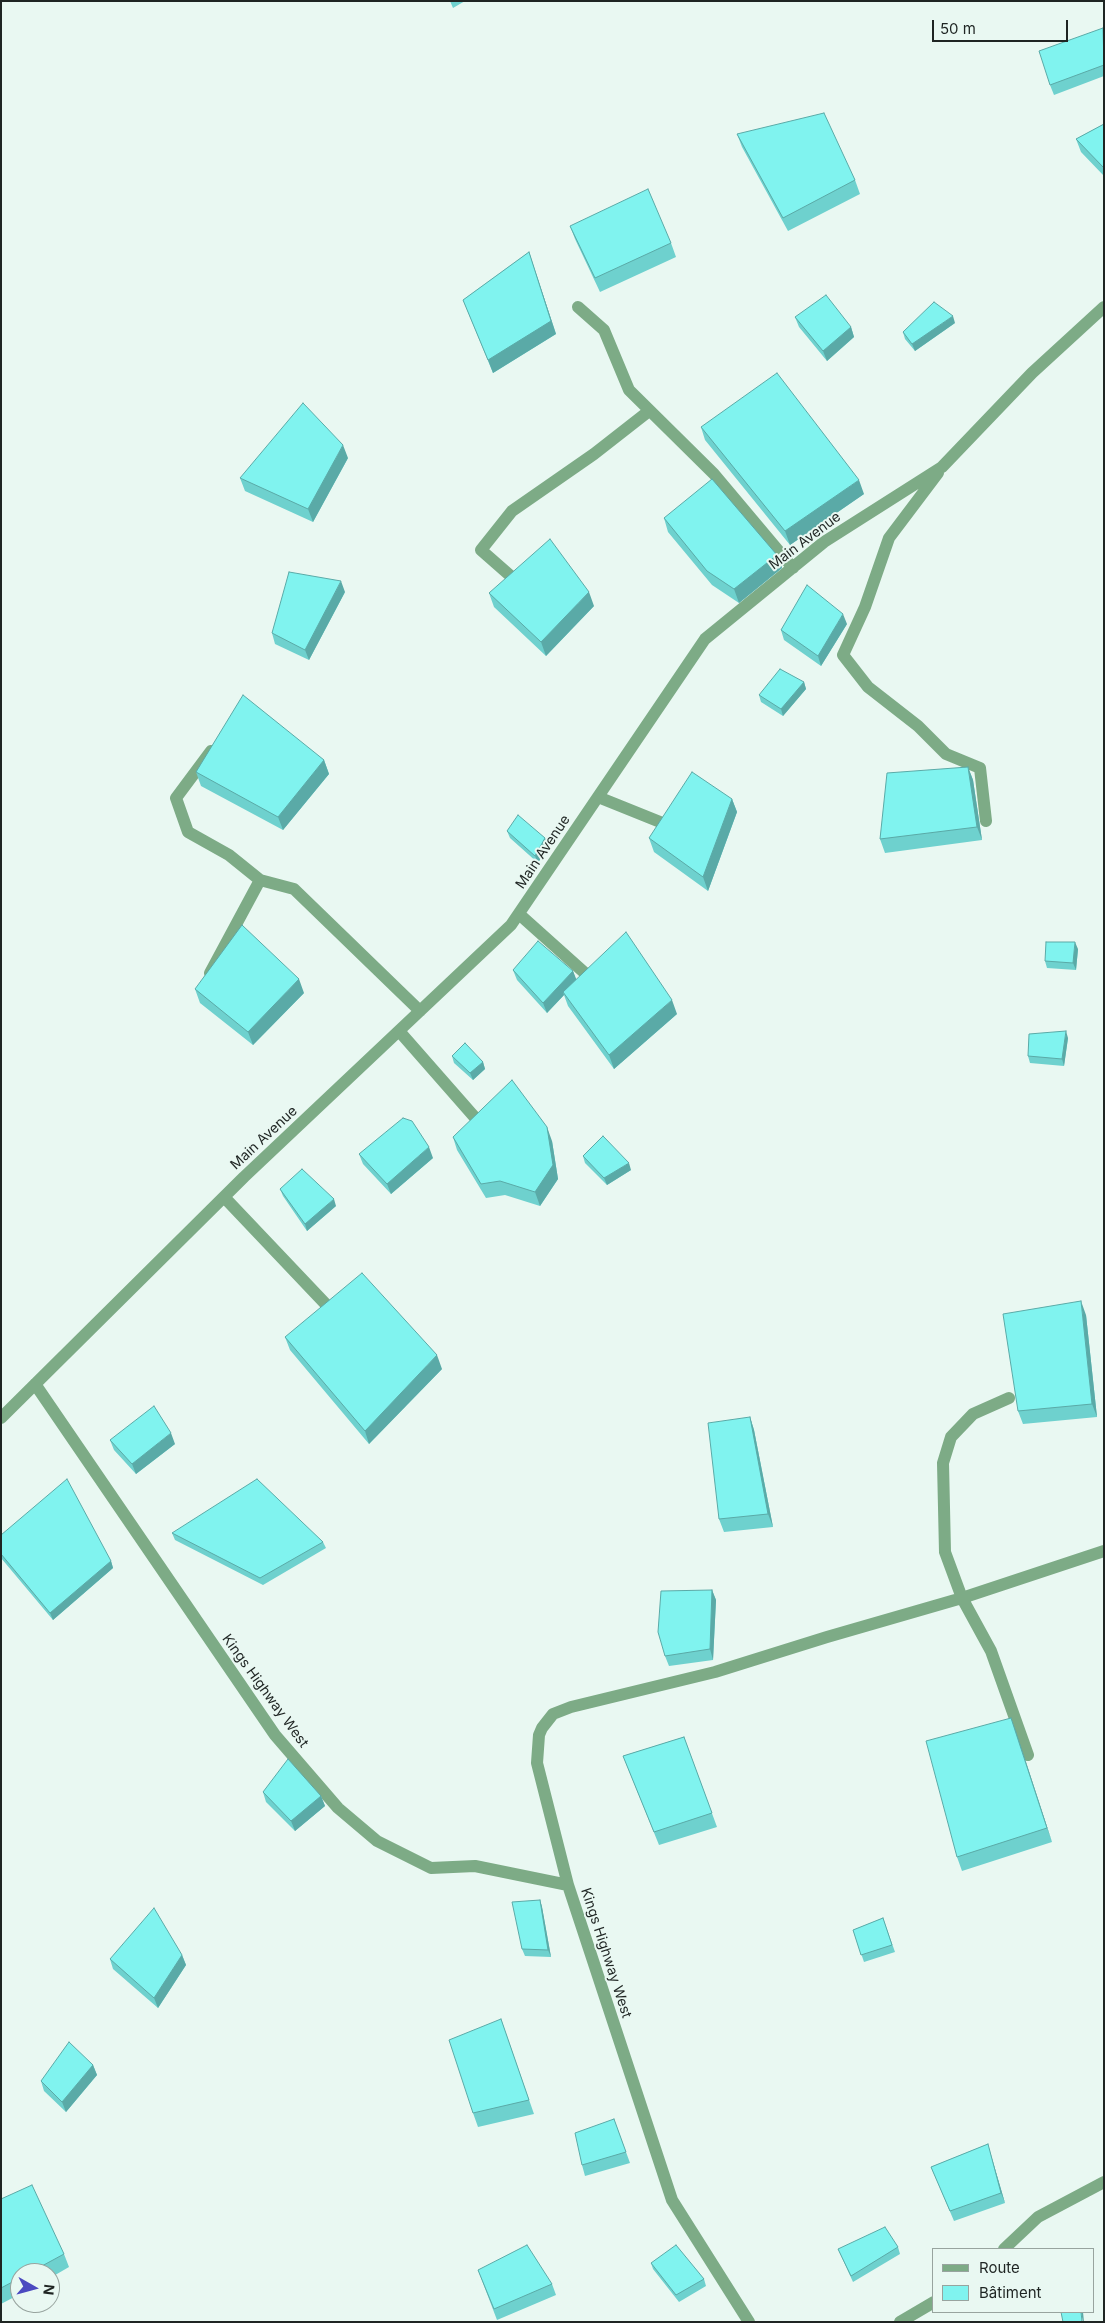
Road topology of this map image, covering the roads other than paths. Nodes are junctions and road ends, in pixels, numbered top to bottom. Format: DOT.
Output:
graph roads {
  1 [pos="1104,307"];
  2 [pos="578,308"];
  3 [pos="649,410"];
  4 [pos="942,468"];
  5 [pos="793,568"];
  6 [pos="535,597"];
  7 [pos="218,743"];
  8 [pos="598,797"];
  9 [pos="986,821"];
  10 [pos="686,833"];
  11 [pos="260,880"];
  12 [pos="519,914"];
  13 [pos="209,975"];
  14 [pos="607,993"];
  15 [pos="420,1012"];
  16 [pos="399,1031"];
  17 [pos="497,1142"];
  18 [pos="224,1197"];
  19 [pos="344,1324"];
  20 [pos="36,1384"];
  21 [pos="1009,1398"];
  22 [pos="1,1418"];
  23 [pos="1104,1551"];
  24 [pos="962,1598"];
  25 [pos="1028,1755"];
  26 [pos="568,1885"];
  27 [pos="1104,2182"];
  28 [pos="1005,2248"];
  29 [pos="932,2303"];
  30 [pos="749,2322"];
  31 [pos="900,2322"];
  1 -- 4 [label="street, Main Avenue"];
  2 -- 3 [label="street"];
  3 -- 5 [label="street"];
  3 -- 6 [label="street"];
  4 -- 5 [label="street, Main Avenue"];
  4 -- 9 [label="street"];
  5 -- 8 [label="street, Main Avenue"];
  7 -- 11 [label="street"];
  8 -- 10 [label="street"];
  8 -- 12 [label="street, Main Avenue"];
  11 -- 13 [label="street"];
  11 -- 15 [label="street"];
  12 -- 14 [label="street"];
  12 -- 15 [label="street, Main Avenue"];
  15 -- 16 [label="street, Main Avenue"];
  16 -- 17 [label="street"];
  16 -- 18 [label="street, Main Avenue"];
  18 -- 19 [label="street"];
  18 -- 20 [label="street, Main Avenue"];
  20 -- 22 [label="street, Main Avenue"];
  20 -- 26 [label="street, Kings Highway West"];
  21 -- 24 [label="street"];
  23 -- 24 [label="street"];
  24 -- 25 [label="street"];
  24 -- 26 [label="street"];
  26 -- 30 [label="street, Kings Highway West"];
  27 -- 28 [label="street"];
  29 -- 31 [label="street"];
}
